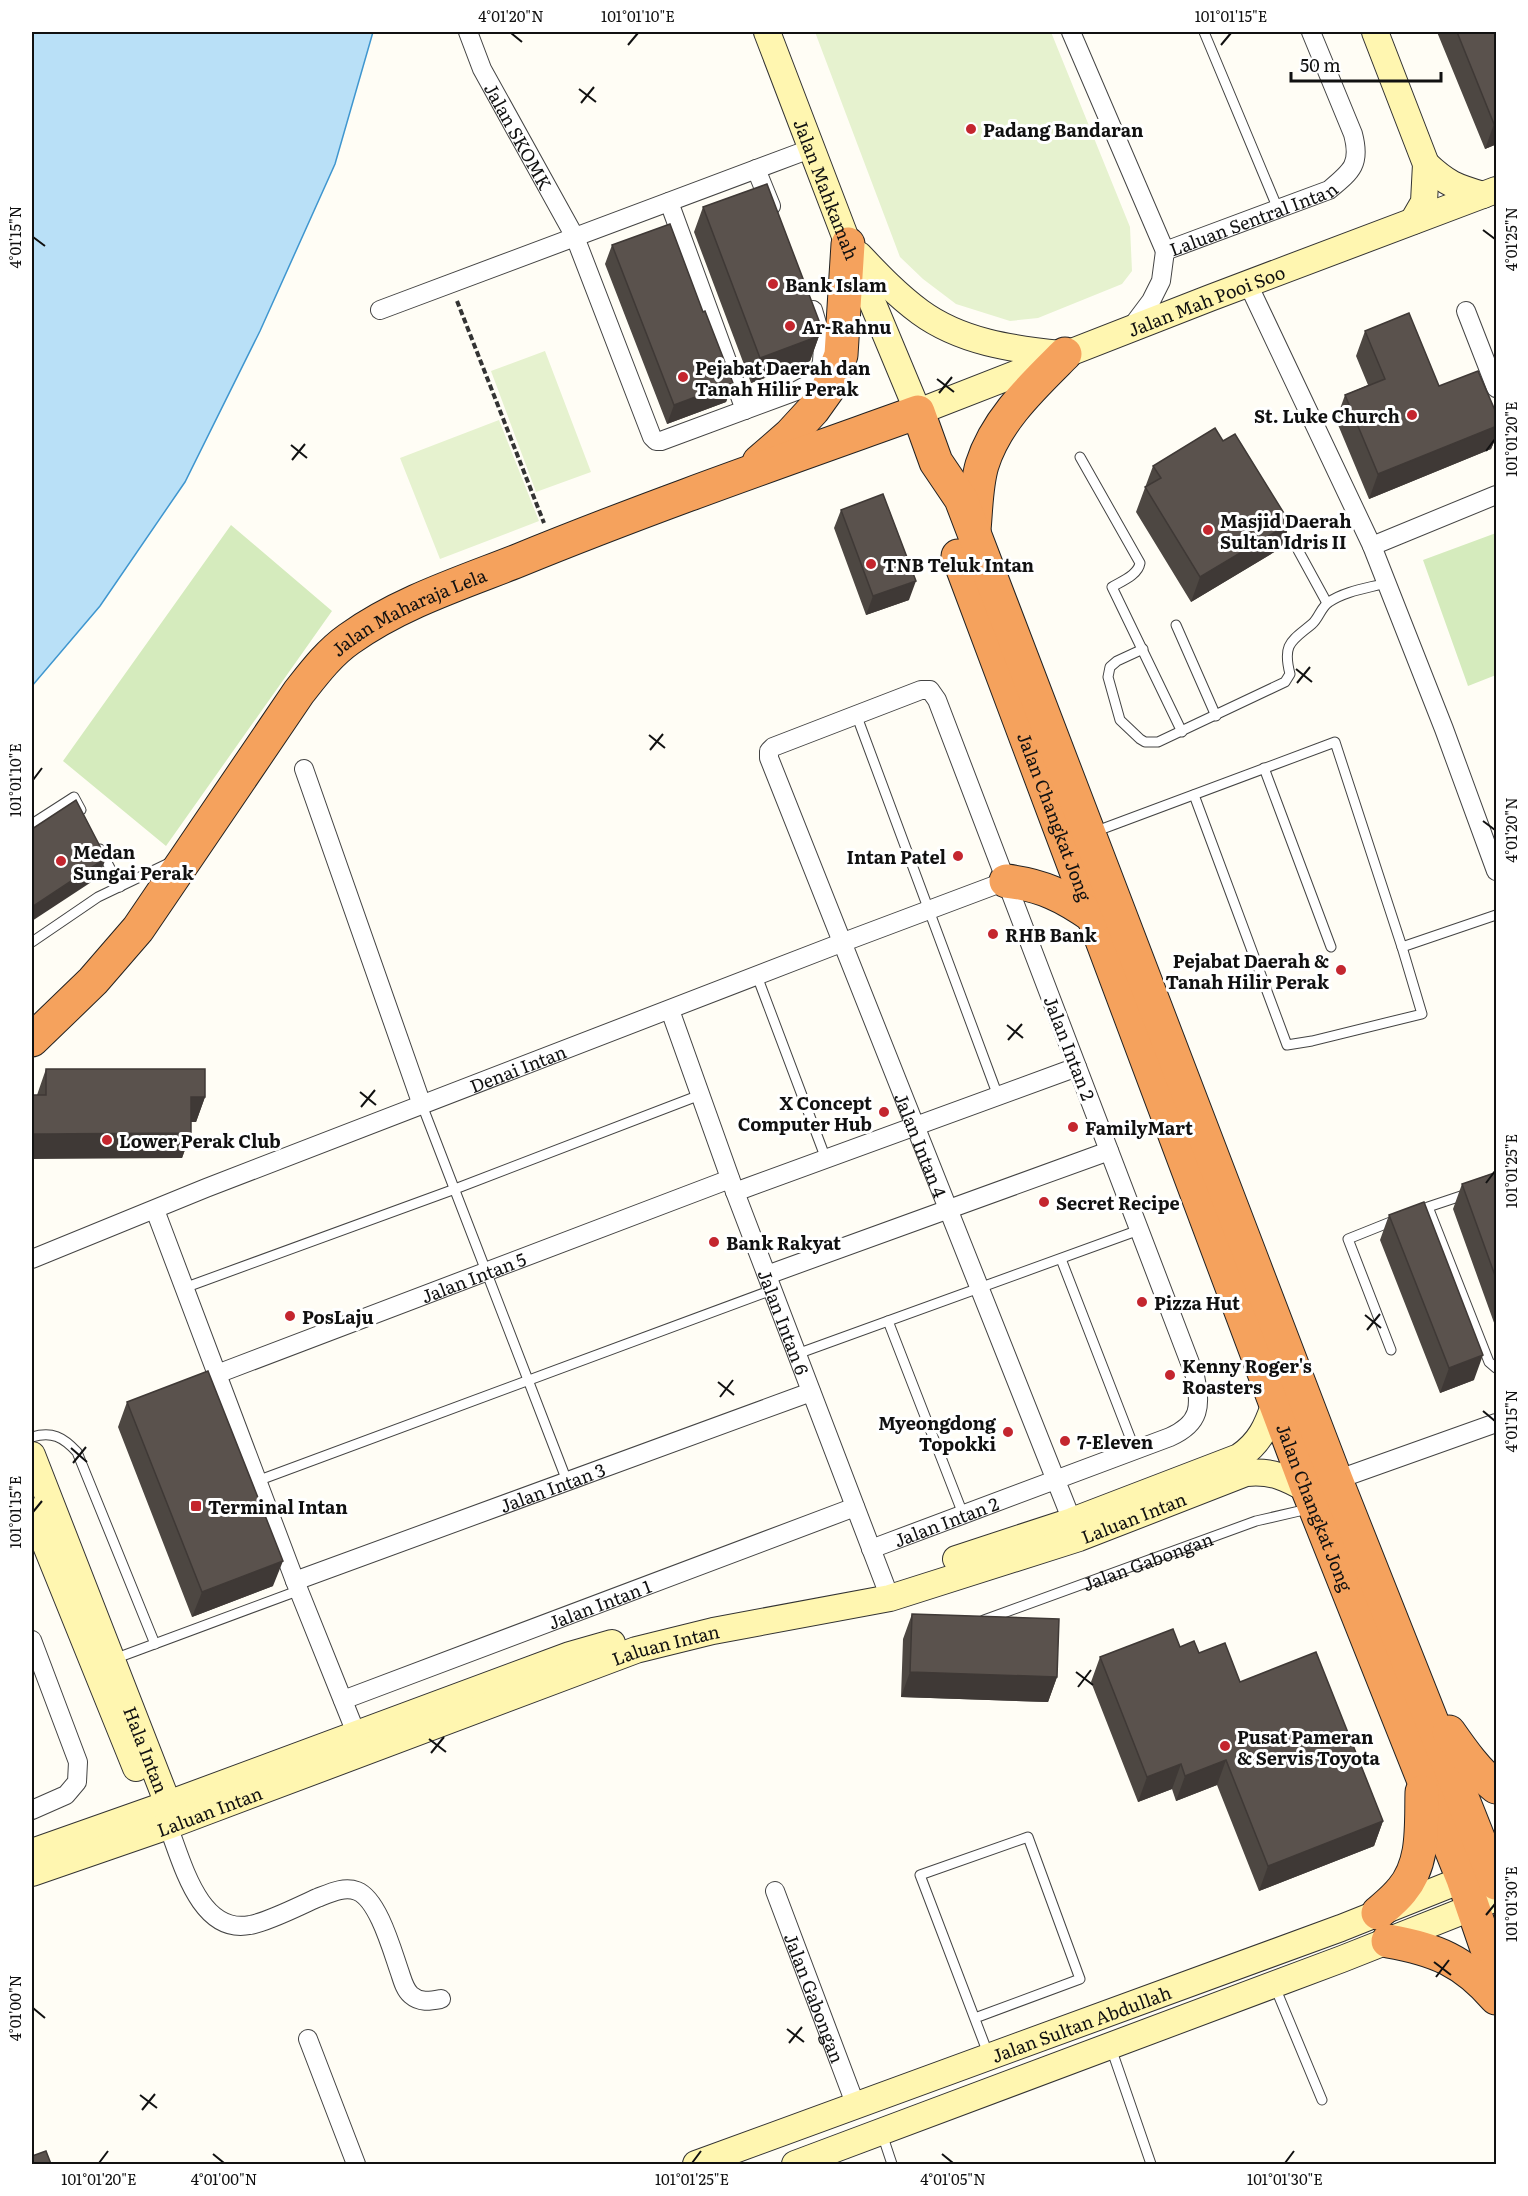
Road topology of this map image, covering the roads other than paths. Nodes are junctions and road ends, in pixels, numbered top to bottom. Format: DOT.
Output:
graph roads {
  1 [pos="468,32"];
  2 [pos="766,32"];
  3 [pos="1071,32"];
  4 [pos="1204,32"];
  5 [pos="1311,32"];
  6 [pos="1375,32"];
  7 [pos="810,149"];
  8 [pos="1426,164"];
  9 [pos="756,169"];
  10 [pos="1490,192"];
  11 [pos="669,202"];
  12 [pos="1278,209"];
  13 [pos="777,221"];
  14 [pos="1413,221"];
  15 [pos="575,237"];
  16 [pos="848,244"];
  17 [pos="1165,251"];
  18 [pos="1248,284"];
  19 [pos="808,295"];
  20 [pos="380,310"];
  21 [pos="1466,311"];
  22 [pos="1130,329"];
  23 [pos="1065,354"];
  24 [pos="1497,388"];
  25 [pos="745,410"];
  26 [pos="918,412"];
  27 [pos="1080,457"];
  28 [pos="936,462"];
  29 [pos="741,476"];
  30 [pos="1497,495"];
  31 [pos="973,532"];
  32 [pos="1372,546"];
  33 [pos="1298,550"];
  34 [pos="1386,583"];
  35 [pos="1328,603"];
  36 [pos="1176,625"];
  37 [pos="1143,649"];
  38 [pos="856,714"];
  39 [pos="1216,716"];
  40 [pos="1182,732"];
  41 [pos="1264,768"];
  42 [pos="304,769"];
  43 [pos="1194,795"];
  44 [pos="84,817"];
  45 [pos="32,824"];
  46 [pos="1088,834"];
  47 [pos="94,837"];
  48 [pos="191,853"];
  49 [pos="1497,871"];
  50 [pos="1006,881"];
  51 [pos="120,887"];
  52 [pos="928,910"];
  53 [pos="1497,915"];
  54 [pos="1094,917"];
  55 [pos="32,942"];
  56 [pos="841,943"];
  57 [pos="1402,947"];
  58 [pos="1331,948"];
  59 [pos="757,976"];
  60 [pos="670,1010"];
  61 [pos="39,1029"];
  62 [pos="1077,1067"];
  63 [pos="700,1095"];
  64 [pos="998,1096"];
  65 [pos="422,1105"];
  66 [pos="914,1126"];
  67 [pos="1109,1151"];
  68 [pos="826,1159"];
  69 [pos="733,1186"];
  70 [pos="455,1189"];
  71 [pos="1477,1190"];
  72 [pos="1428,1208"];
  73 [pos="155,1210"];
  74 [pos="948,1211"];
  75 [pos="1418,1211"];
  76 [pos="1408,1215"];
  77 [pos="1139,1230"];
  78 [pos="32,1259"];
  79 [pos="1061,1259"];
  80 [pos="488,1271"];
  81 [pos="770,1283"];
  82 [pos="184,1288"];
  83 [pos="979,1289"];
  84 [pos="888,1322"];
  85 [pos="1391,1350"];
  86 [pos="797,1354"];
  87 [pos="1497,1368"];
  88 [pos="217,1374"];
  89 [pos="529,1381"];
  90 [pos="811,1392"];
  91 [pos="1275,1403"];
  92 [pos="1497,1423"];
  93 [pos="32,1437"];
  94 [pos="1135,1450"];
  95 [pos="32,1455"];
  96 [pos="1055,1479"];
  97 [pos="257,1481"];
  98 [pos="567,1481"];
  99 [pos="1319,1492"];
  100 [pos="855,1507"];
  101 [pos="32,1512"];
  102 [pos="963,1514"];
  103 [pos="1075,1530"];
  104 [pos="871,1549"];
  105 [pos="298,1585"];
  106 [pos="887,1590"];
  107 [pos="982,1621"];
  108 [pos="32,1640"];
  109 [pos="155,1644"];
  110 [pos="104,1663"];
  111 [pos="1419,1685"];
  112 [pos="343,1700"];
  113 [pos="360,1742"];
  114 [pos="1422,1778"];
  115 [pos="1497,1787"];
  116 [pos="32,1810"];
  117 [pos="163,1813"];
  118 [pos="32,1852"];
  119 [pos="32,1873"];
  120 [pos="1486,1884"];
  121 [pos="775,1890"];
  122 [pos="1383,1927"];
  123 [pos="1497,1975"];
  124 [pos="1274,1984"];
  125 [pos="1497,1998"];
  126 [pos="441,1999"];
  127 [pos="975,2018"];
  128 [pos="308,2039"];
  129 [pos="1110,2046"];
  130 [pos="990,2057"];
  131 [pos="1322,2100"];
  132 [pos="856,2106"];
  133 [pos="881,2132"];
  134 [pos="706,2163"];
  135 [pos="357,2164"];
  136 [pos="795,2164"];
  137 [pos="892,2164"];
  138 [pos="1151,2164"];
  1 -- 15 [label="street, Jalan SKOMK"];
  2 -- 7 [label="main road, Jalan Mahkamah"];
  3 -- 17 [label="street, Laluan Sentral Intan"];
  4 -- 12 [label="lane"];
  5 -- 12 [label="street, Laluan Sentral Intan"];
  6 -- 8 [label="main road"];
  7 -- 9 [label="street"];
  7 -- 16 [label="main road, Jalan Mahkamah"];
  8 -- 10 [label="main road"];
  8 -- 14 [label="main road"];
  9 -- 11 [label="street"];
  9 -- 13 [label="street"];
  10 -- 14 [label="main road, Jalan Mah Pooi Soo"];
  11 -- 15 [label="street"];
  11 -- 25 [label="street"];
  12 -- 17 [label="street, Laluan Sentral Intan"];
  14 -- 18 [label="main road, Jalan Mah Pooi Soo"];
  15 -- 20 [label="street"];
  15 -- 25 [label="street, Jalan SKOMK"];
  16 -- 23 [label="main road"];
  16 -- 26 [label="main road, Jalan Mahkamah"];
  16 -- 29 [label="highway"];
  17 -- 22 [label="street"];
  18 -- 22 [label="main road, Jalan Mah Pooi Soo"];
  18 -- 32 [label="street"];
  19 -- 25 [label="street"];
  21 -- 24 [label="street"];
  22 -- 23 [label="main road, Jalan Mah Pooi Soo"];
  23 -- 26 [label="main road, Jalan Mah Pooi Soo"];
  23 -- 31 [label="highway"];
  26 -- 28 [label="highway, Jalan Changkat Jong"];
  26 -- 29 [label="highway, Jalan Maharaja Lela"];
  27 -- 37 [label="lane"];
  28 -- 31 [label="highway, Jalan Changkat Jong"];
  28 -- 54 [label="highway, Jalan Changkat Jong"];
  29 -- 48 [label="highway, Jalan Maharaja Lela"];
  30 -- 32 [label="street"];
  31 -- 46 [label="highway, Jalan Changkat Jong"];
  32 -- 34 [label="street"];
  33 -- 35 [label="lane"];
  34 -- 35 [label="lane"];
  34 -- 49 [label="street"];
  35 -- 39 [label="lane"];
  36 -- 39 [label="lane"];
  37 -- 40 [label="lane"];
  37 -- 40 [label="lane"];
  38 -- 50 [label="street, Jalan Intan 2"];
  38 -- 52 [label="lane"];
  38 -- 56 [label="street, Jalan Intan 4"];
  39 -- 40 [label="lane"];
  41 -- 43 [label="lane"];
  41 -- 57 [label="lane"];
  41 -- 58 [label="lane"];
  42 -- 65 [label="street"];
  43 -- 46 [label="lane"];
  43 -- 57 [label="lane"];
  44 -- 45 [label="lane"];
  46 -- 99 [label="highway, Jalan Changkat Jong"];
  47 -- 51 [label="lane"];
  48 -- 51 [label="lane"];
  48 -- 61 [label="highway, Jalan Maharaja Lela"];
  50 -- 52 [label="street, Denai Intan"];
  50 -- 54 [label="highway"];
  50 -- 62 [label="street, Jalan Intan 2"];
  51 -- 55 [label="lane"];
  52 -- 56 [label="street, Denai Intan"];
  52 -- 64 [label="lane"];
  53 -- 57 [label="lane"];
  54 -- 91 [label="highway, Jalan Changkat Jong"];
  56 -- 59 [label="street, Denai Intan"];
  56 -- 66 [label="street, Jalan Intan 4"];
  59 -- 60 [label="street, Denai Intan"];
  59 -- 68 [label="lane"];
  60 -- 63 [label="street, Jalan Intan 6"];
  60 -- 65 [label="street, Denai Intan"];
  62 -- 64 [label="street, Jalan Intan 5"];
  62 -- 67 [label="street, Jalan Intan 2"];
  63 -- 69 [label="street, Jalan Intan 6"];
  63 -- 70 [label="lane"];
  64 -- 66 [label="street, Jalan Intan 5"];
  65 -- 70 [label="lane"];
  65 -- 73 [label="street, Denai Intan"];
  66 -- 68 [label="street, Jalan Intan 5"];
  66 -- 74 [label="street, Jalan Intan 4"];
  67 -- 74 [label="street"];
  67 -- 77 [label="street, Jalan Intan 2"];
  68 -- 69 [label="street, Jalan Intan 5"];
  69 -- 80 [label="street, Jalan Intan 5"];
  69 -- 81 [label="street, Jalan Intan 6"];
  70 -- 80 [label="lane"];
  70 -- 82 [label="lane"];
  71 -- 72 [label="lane"];
  72 -- 75 [label="lane"];
  72 -- 87 [label="lane"];
  73 -- 78 [label="street, Denai Intan"];
  73 -- 82 [label="street"];
  74 -- 81 [label="street"];
  74 -- 83 [label="street, Jalan Intan 4"];
  76 -- 85 [label="lane"];
  77 -- 79 [label="lane"];
  77 -- 94 [label="street, Jalan Intan 2"];
  79 -- 83 [label="lane"];
  79 -- 94 [label="lane"];
  80 -- 88 [label="street, Jalan Intan 5"];
  80 -- 89 [label="lane"];
  81 -- 86 [label="street, Jalan Intan 6"];
  81 -- 89 [label="lane"];
  82 -- 88 [label="street"];
  83 -- 84 [label="lane"];
  83 -- 96 [label="street, Jalan Intan 4"];
  84 -- 86 [label="lane"];
  84 -- 102 [label="lane"];
  86 -- 90 [label="street, Jalan Intan 6"];
  88 -- 97 [label="street"];
  89 -- 97 [label="lane"];
  89 -- 98 [label="lane"];
  90 -- 98 [label="street, Jalan Intan 3"];
  90 -- 100 [label="street, Jalan Intan 6"];
  91 -- 99 [label="highway, Jalan Changkat Jong"];
  91 -- 103 [label="main road, Laluan Intan"];
  92 -- 99 [label="street"];
  93 -- 109 [label="lane"];
  94 -- 96 [label="street, Jalan Intan 2"];
  95 -- 110 [label="main road, Hala Intan"];
  96 -- 102 [label="street, Jalan Intan 2"];
  96 -- 103 [label="street, Jalan Intan 4"];
  97 -- 105 [label="street"];
  98 -- 105 [label="street, Jalan Intan 3"];
  99 -- 103 [label="main road, Laluan Intan"];
  99 -- 107 [label="lane, Jalan Gabongan"];
  99 -- 111 [label="highway, Jalan Changkat Jong"];
  99 -- 114 [label="highway, Jalan Changkat Jong"];
  100 -- 104 [label="street, Jalan Intan 6"];
  100 -- 112 [label="street, Jalan Intan 1"];
  101 -- 110 [label="main road, Hala Intan"];
  102 -- 104 [label="street, Jalan Intan 2"];
  103 -- 106 [label="main road, Laluan Intan"];
  104 -- 106 [label="street, Jalan Intan 6"];
  105 -- 109 [label="lane"];
  105 -- 112 [label="street"];
  106 -- 113 [label="main road, Laluan Intan"];
  108 -- 116 [label="street"];
  109 -- 110 [label="lane"];
  110 -- 117 [label="main road, Hala Intan"];
  111 -- 115 [label="highway"];
  111 -- 120 [label="highway, Jalan Changkat Jong"];
  112 -- 113 [label="street"];
  113 -- 117 [label="main road, Laluan Intan"];
  114 -- 120 [label="highway, Jalan Changkat Jong"];
  114 -- 122 [label="highway"];
  117 -- 118 [label="main road, Laluan Intan"];
  117 -- 119 [label="main road, Laluan Intan"];
  117 -- 126 [label="street"];
  120 -- 122 [label="main road, Jalan Sultan Abdullah"];
  120 -- 123 [label="highway, Jalan Changkat Jong"];
  121 -- 132 [label="street, Jalan Gabongan"];
  122 -- 124 [label="main road, Jalan Sultan Abdullah"];
  122 -- 125 [label="highway"];
  122 -- 130 [label="main road, Jalan Sultan Abdullah"];
  124 -- 129 [label="main road, Jalan Sultan Abdullah"];
  124 -- 131 [label="lane"];
  127 -- 127 [label="lane"];
  127 -- 130 [label="lane"];
  128 -- 135 [label="street"];
  129 -- 133 [label="main road, Jalan Sultan Abdullah"];
  129 -- 138 [label="lane"];
  130 -- 132 [label="main road, Jalan Sultan Abdullah"];
  132 -- 134 [label="main road, Jalan Sultan Abdullah"];
  133 -- 136 [label="main road, Jalan Sultan Abdullah"];
  133 -- 137 [label="lane"];
}
